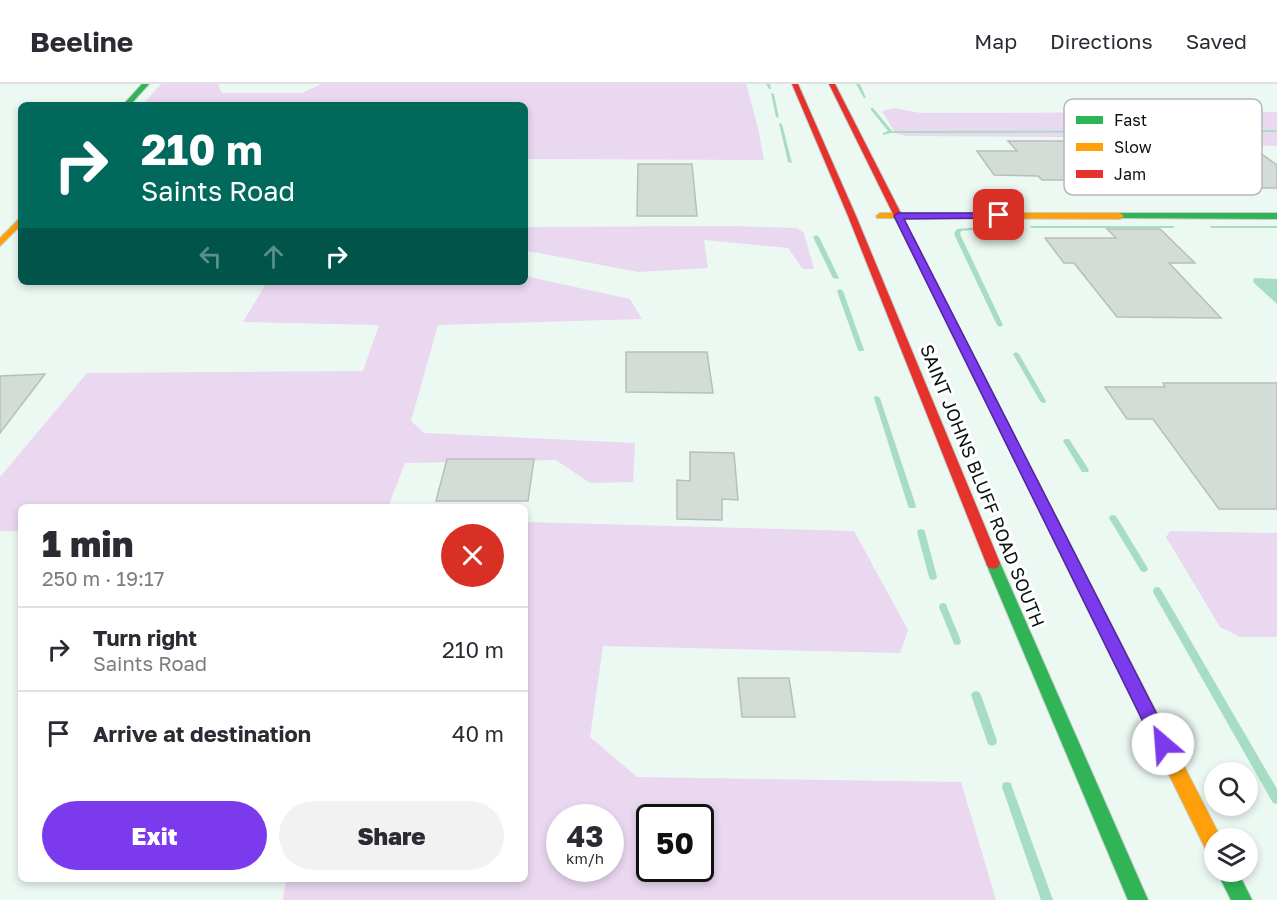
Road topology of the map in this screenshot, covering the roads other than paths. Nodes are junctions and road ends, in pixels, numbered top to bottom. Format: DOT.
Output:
graph roads {
  1 [pos="146,84"];
  2 [pos="795,84"];
  3 [pos="832,84"];
  4 [pos="129,102"];
  5 [pos="852,216"];
  6 [pos="898,216"];
  7 [pos="1277,216"];
  8 [pos="18,223"];
  9 [pos="0,243"];
  10 [pos="1205,828"];
  11 [pos="1232,882"];
  12 [pos="1138,900"];
  13 [pos="1242,900"];
  1 -- 4 [label="main road"];
  2 -- 5 [label="main road, SAINT JOHNS BLUFF ROAD SOUTH"];
  3 -- 6 [label="main road, SAINT JOHNS BLUFF ROAD SOUTH"];
  5 -- 6 [label="main road"];
  5 -- 12 [label="main road, SAINT JOHNS BLUFF ROAD SOUTH"];
  6 -- 7 [label="main road"];
  6 -- 10 [label="main road, SAINT JOHNS BLUFF ROAD SOUTH"];
  8 -- 9 [label="main road"];
  11 -- 13 [label="main road"];
}
